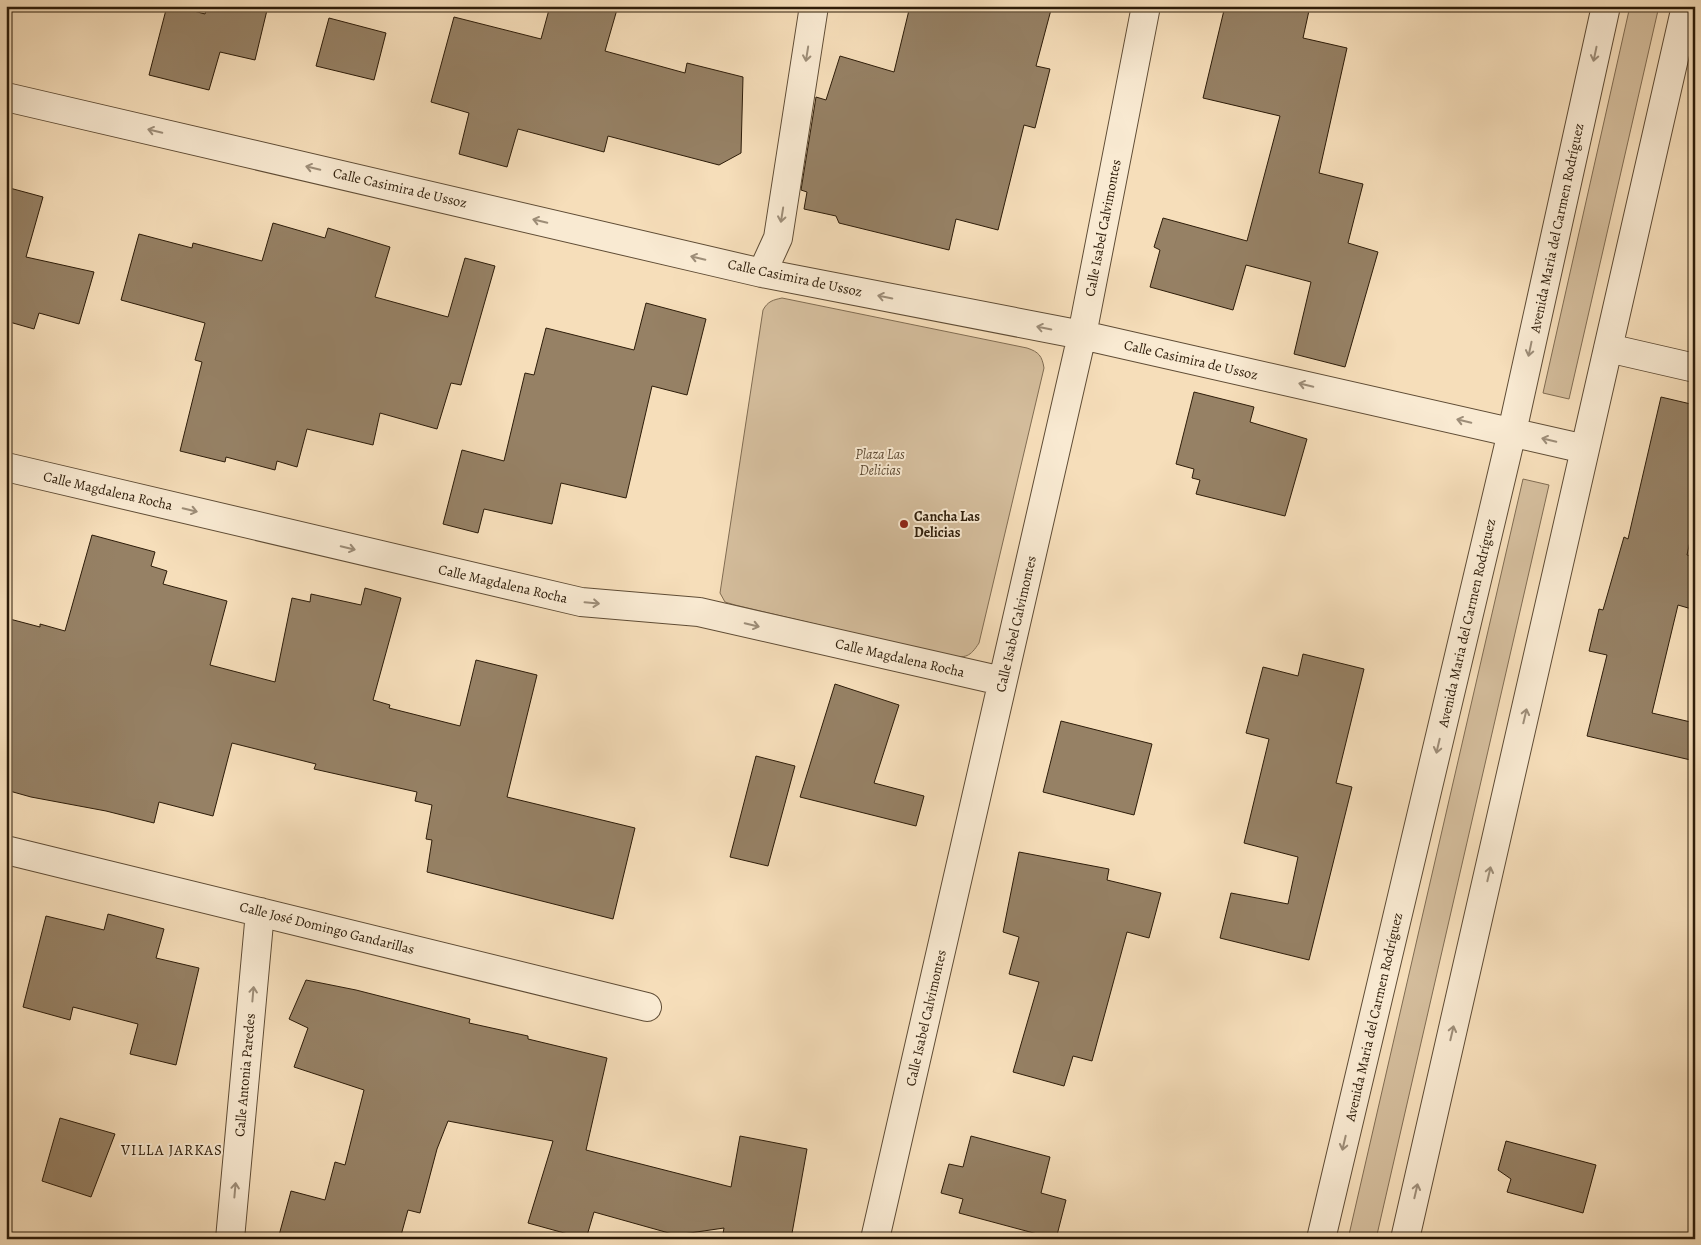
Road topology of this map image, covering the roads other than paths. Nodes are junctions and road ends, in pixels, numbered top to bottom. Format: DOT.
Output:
graph roads {
  1 [pos="814,6"];
  2 [pos="1146,6"];
  3 [pos="1606,6"];
  4 [pos="1686,6"];
  5 [pos="6,96"];
  6 [pos="762,273"];
  7 [pos="1082,335"];
  8 [pos="1608,348"];
  9 [pos="1695,368"];
  10 [pos="1512,432"];
  11 [pos="1586,449"];
  12 [pos="6,467"];
  13 [pos="1002,681"];
  14 [pos="6,850"];
  15 [pos="260,912"];
  16 [pos="647,1007"];
  17 [pos="230,1239"];
  18 [pos="875,1239"];
  19 [pos="1321,1239"];
  20 [pos="1406,1239"];
  1 -- 6 [label="street, one-way"];
  2 -- 7 [label="street, Calle Isabel Calvimontes"];
  3 -- 10 [label="street, Avenida Maria del Carmen Rodríguez, one-way"];
  4 -- 8 [label="street"];
  6 -- 5 [label="street, Calle Casimira de Ussoz, one-way"];
  7 -- 6 [label="street, Calle Casimira de Ussoz, one-way"];
  10 -- 7 [label="street, Calle Casimira de Ussoz, one-way"];
  7 -- 13 [label="street, Calle Isabel Calvimontes"];
  8 -- 9 [label="street"];
  8 -- 11 [label="street"];
  11 -- 10 [label="street, Calle Casimira de Ussoz, one-way"];
  10 -- 19 [label="street, Avenida Maria del Carmen Rodríguez, one-way"];
  20 -- 11 [label="street, one-way"];
  12 -- 13 [label="street, Calle Magdalena Rocha, one-way"];
  13 -- 18 [label="street, Calle Isabel Calvimontes"];
  14 -- 15 [label="street, Calle José Domingo Gandarillas"];
  15 -- 16 [label="street, Calle José Domingo Gandarillas"];
  17 -- 15 [label="street, Calle Antonia Paredes, one-way"];
}
